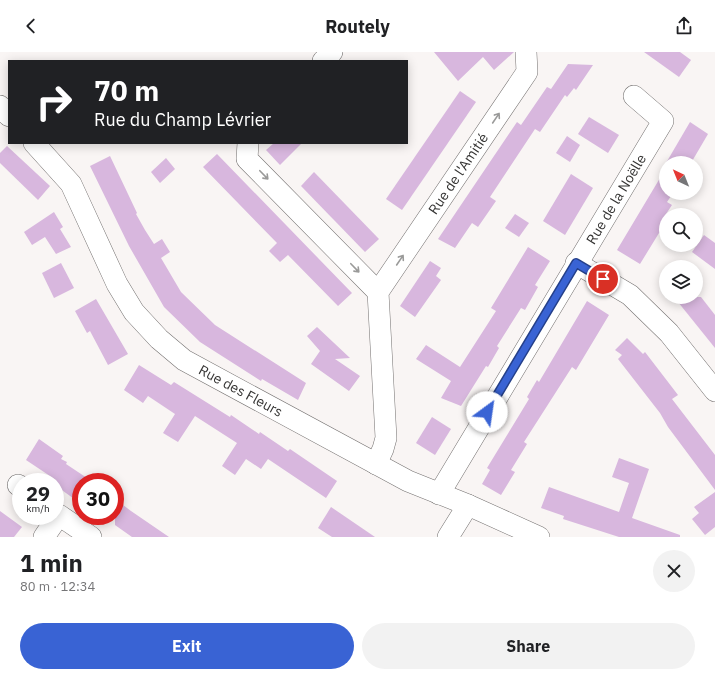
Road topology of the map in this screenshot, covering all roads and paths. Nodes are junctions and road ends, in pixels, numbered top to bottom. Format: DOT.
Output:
graph roads {
  1 [pos="332,52"];
  2 [pos="526,52"];
  3 [pos="324,60"];
  4 [pos="634,96"];
  5 [pos="0,106"];
  6 [pos="8,115"];
  7 [pos="35,144"];
  8 [pos="248,144"];
  9 [pos="576,263"];
  10 [pos="378,292"];
  11 [pos="715,391"];
  12 [pos="376,464"];
  13 [pos="439,494"];
  14 [pos="468,505"];
  15 [pos="64,518"];
  16 [pos="50,525"];
  17 [pos="44,537"];
  18 [pos="91,537"];
  19 [pos="448,537"];
  20 [pos="539,537"];
  1 -- 3 [label="street"];
  10 -- 2 [label="street, Rue de l'Amitié, one-way"];
  4 -- 9 [label="street, Rue de la Noëlle"];
  5 -- 6 [label="street"];
  7 -- 12 [label="street, Rue des Fleurs"];
  8 -- 10 [label="street, one-way"];
  9 -- 11 [label="street"];
  9 -- 13 [label="street, Rue de la Noëlle"];
  10 -- 12 [label="street"];
  12 -- 13 [label="street, Rue des Fleurs"];
  13 -- 14 [label="street, Rue des Fleurs"];
  14 -- 19 [label="street"];
  14 -- 20 [label="street, Rue des Fleurs"];
  15 -- 18 [label="street"];
  16 -- 17 [label="street"];
}
